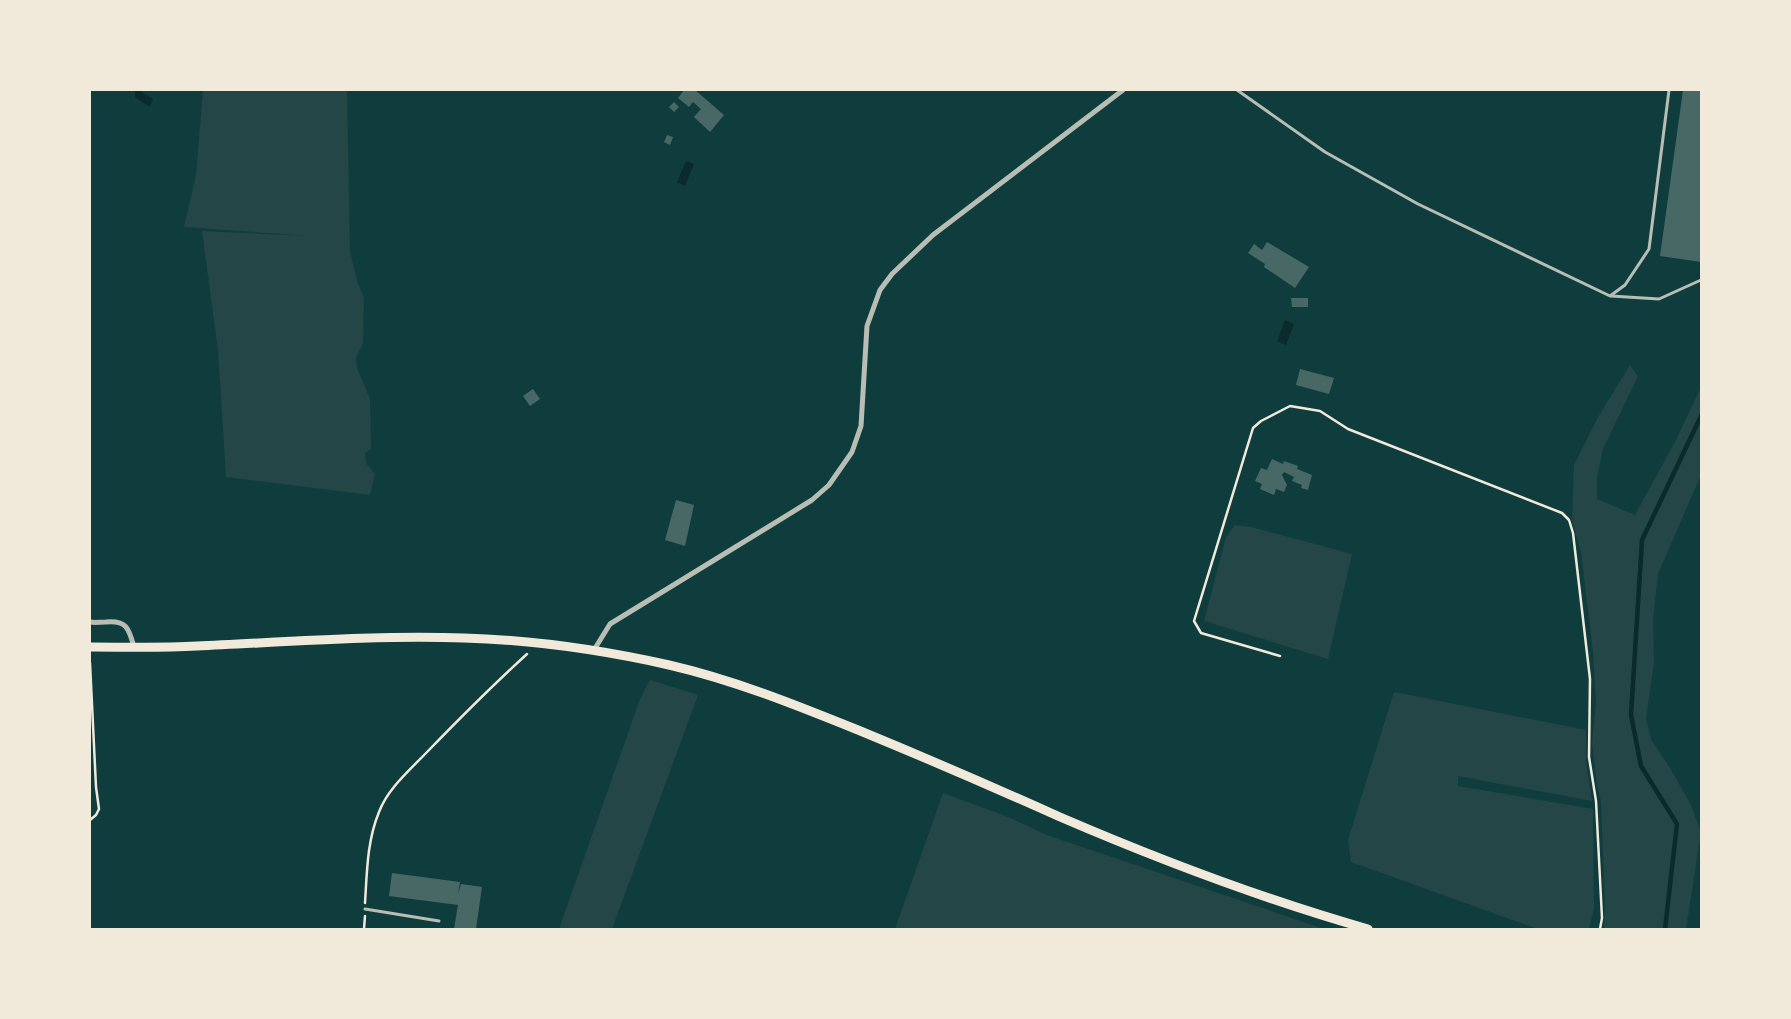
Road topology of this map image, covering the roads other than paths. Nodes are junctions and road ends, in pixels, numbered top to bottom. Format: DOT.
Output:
graph roads {
  1 [pos="1123,90"];
  2 [pos="1237,90"];
  3 [pos="1668,90"];
  4 [pos="1701,280"];
  5 [pos="1610,296"];
  6 [pos="90,622"];
  7 [pos="90,647"];
  8 [pos="134,647"];
  9 [pos="594,650"];
  10 [pos="365,909"];
  11 [pos="439,921"];
  12 [pos="1368,929"];
  1 -- 9 [label="street"];
  2 -- 5 [label="lane"];
  3 -- 5 [label="lane"];
  4 -- 5 [label="lane"];
  6 -- 8 [label="street"];
  7 -- 8 [label="main road"];
  8 -- 9 [label="main road"];
  9 -- 12 [label="main road"];
  10 -- 11 [label="lane"];
}
